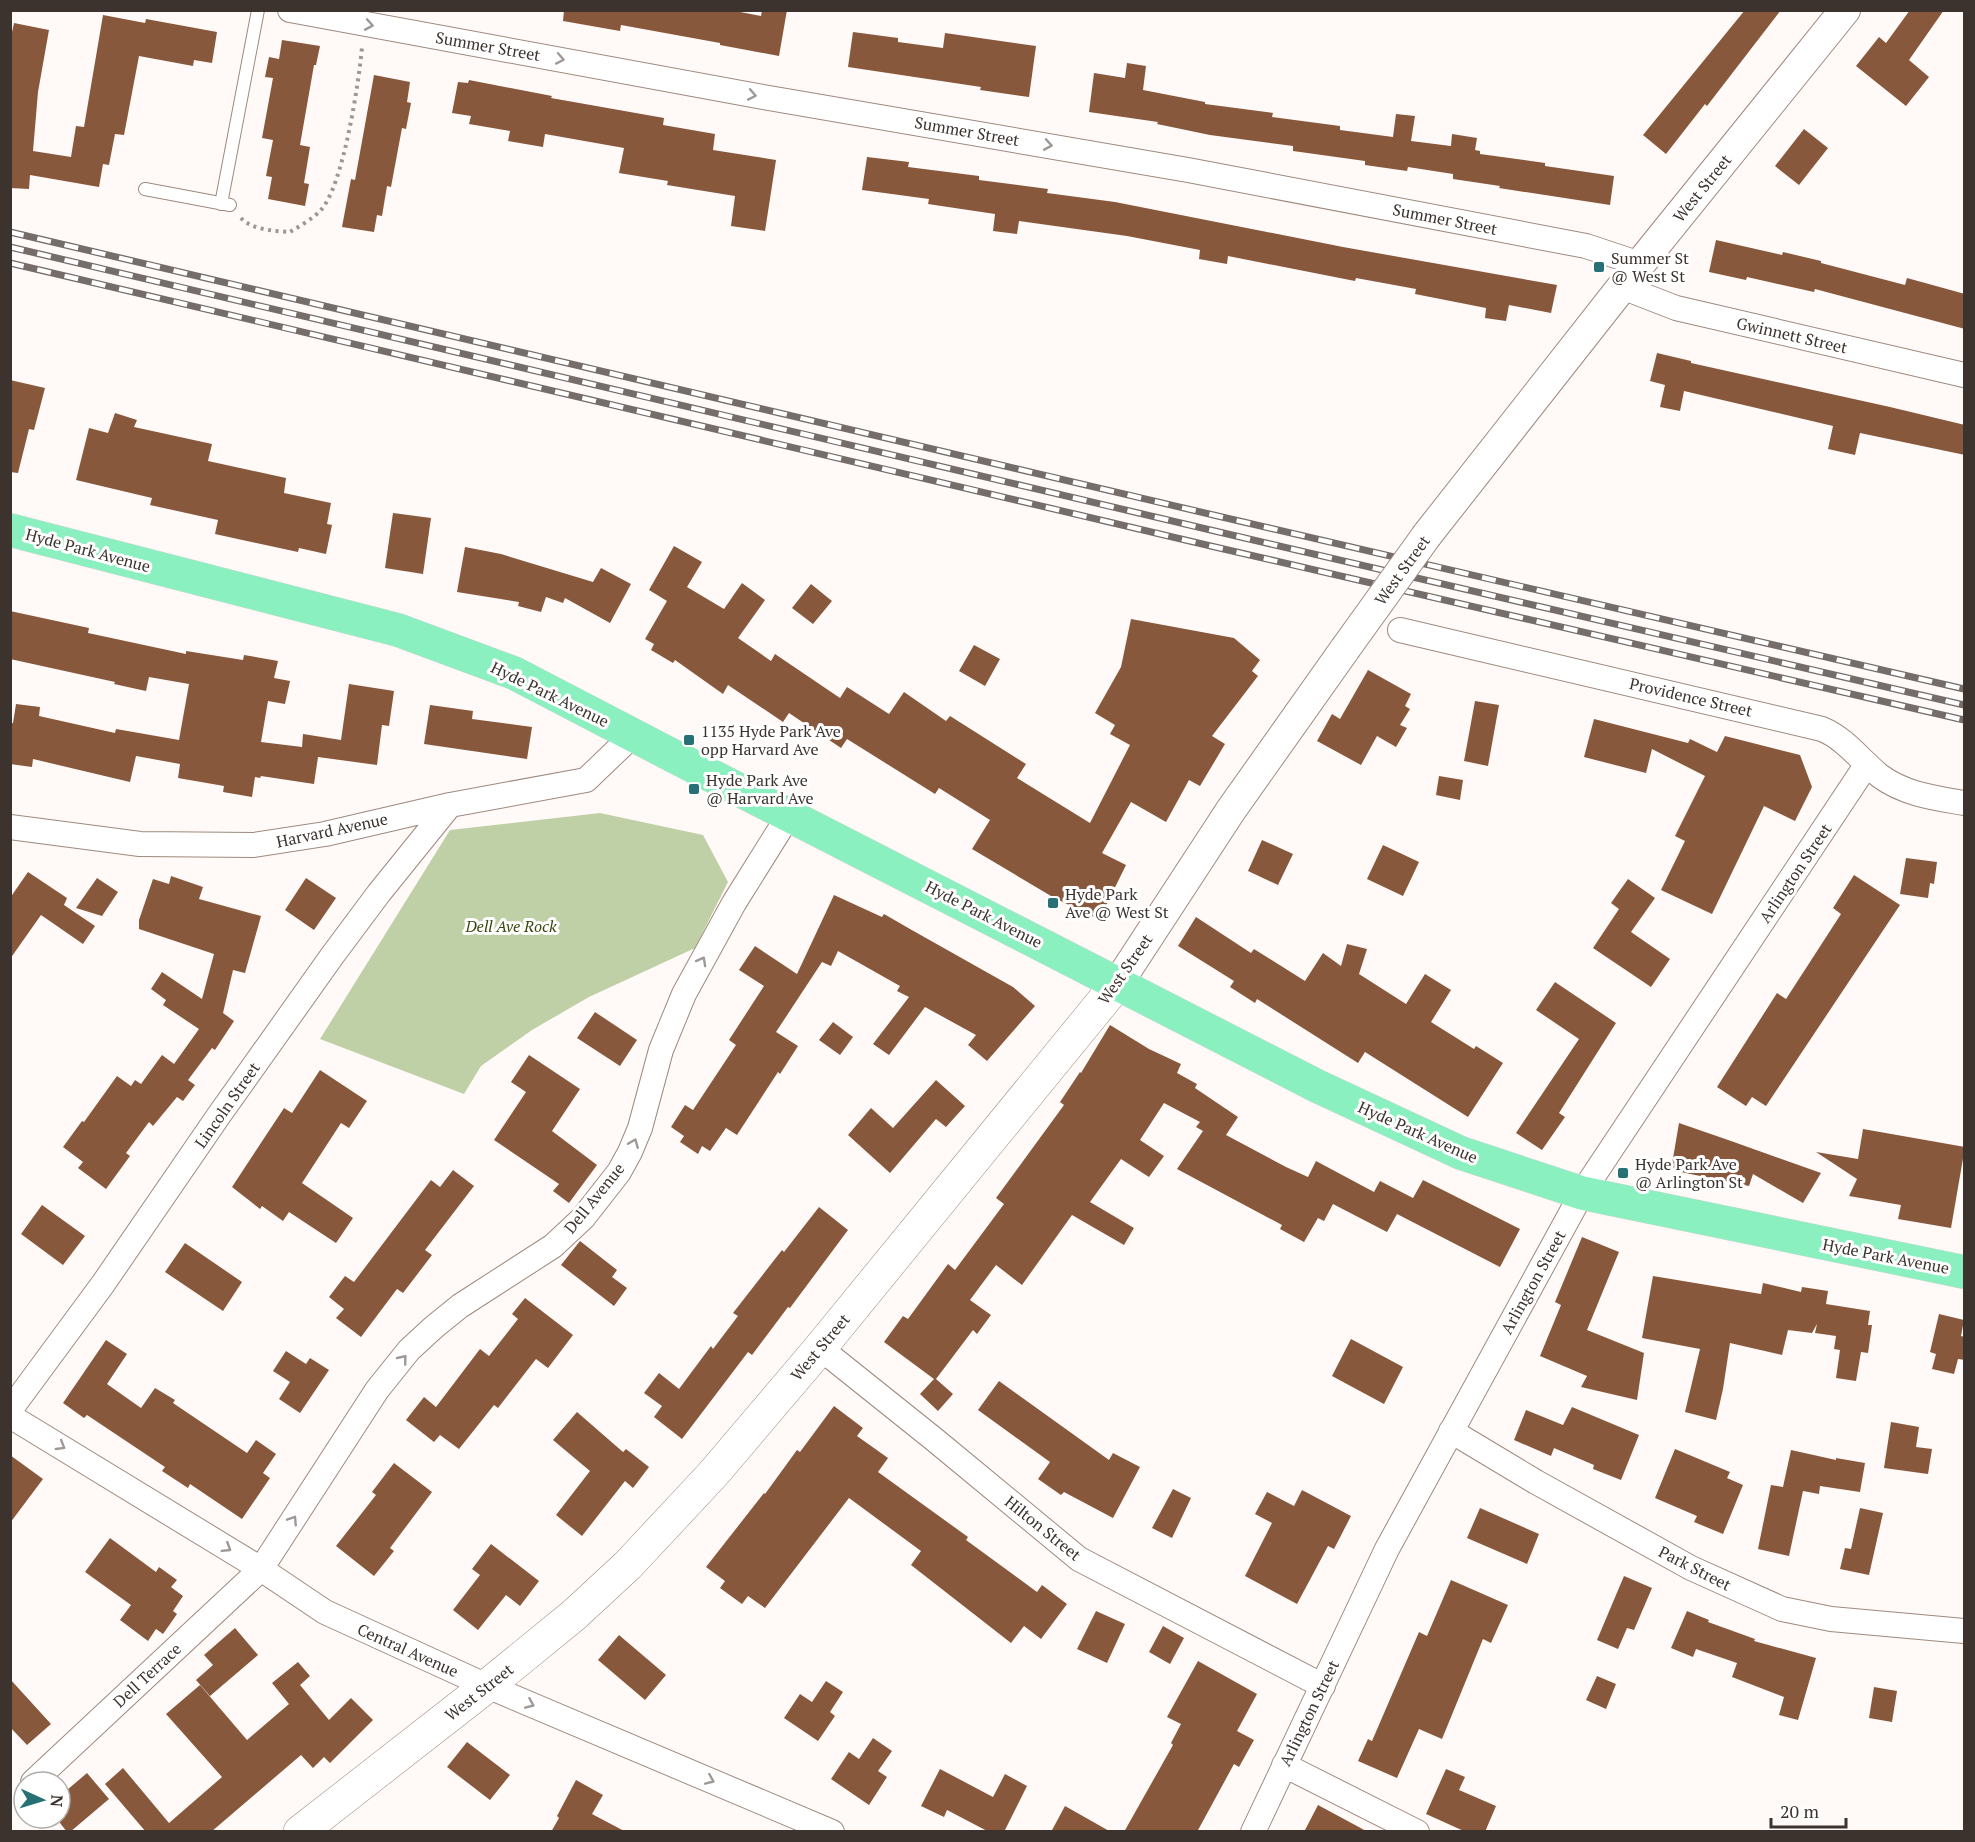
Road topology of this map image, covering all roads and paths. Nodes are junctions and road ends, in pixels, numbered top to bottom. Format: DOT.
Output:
graph roads {
  1 [pos="258,10"];
  2 [pos="290,10"];
  3 [pos="1845,10"];
  4 [pos="362,41"];
  5 [pos="145,189"];
  6 [pos="226,204"];
  7 [pos="1631,276"];
  8 [pos="1965,375"];
  9 [pos="10,530"];
  10 [pos="1400,630"];
  11 [pos="633,735"];
  12 [pos="1867,764"];
  13 [pos="1965,803"];
  14 [pos="450,805"];
  15 [pos="789,815"];
  16 [pos="10,827"];
  17 [pos="1118,983"];
  18 [pos="1582,1193"];
  19 [pos="1965,1272"];
  20 [pos="820,1348"];
  21 [pos="10,1410"];
  22 [pos="10,1416"];
  23 [pos="1451,1431"];
  24 [pos="261,1569"];
  25 [pos="1965,1630"];
  26 [pos="487,1686"];
  27 [pos="1323,1686"];
  28 [pos="1284,1765"];
  29 [pos="46,1770"];
  30 [pos="300,1832"];
  31 [pos="832,1832"];
  32 [pos="1254,1832"];
  33 [pos="1417,1832"];
  1 -- 6 [label="lane"];
  2 -- 7 [label="street, Summer Street, one-way"];
  3 -- 7 [label="street, West Street"];
  4 -- 6 [label="path"];
  5 -- 6 [label="lane"];
  7 -- 8 [label="street, Gwinnett Street"];
  7 -- 17 [label="street, West Street, bridge"];
  9 -- 11 [label="main road, Hyde Park Avenue"];
  10 -- 12 [label="street, Providence Street"];
  11 -- 14 [label="street, Harvard Avenue"];
  11 -- 15 [label="main road, Hyde Park Avenue"];
  12 -- 13 [label="street, Providence Street"];
  12 -- 18 [label="street, Arlington Street"];
  14 -- 16 [label="street, Harvard Avenue"];
  14 -- 21 [label="street, Lincoln Street"];
  15 -- 17 [label="main road, Hyde Park Avenue"];
  24 -- 15 [label="street, Dell Avenue, one-way"];
  17 -- 18 [label="main road, Hyde Park Avenue"];
  17 -- 20 [label="main road, West Street"];
  18 -- 19 [label="main road, Hyde Park Avenue"];
  18 -- 23 [label="street, Arlington Street"];
  20 -- 26 [label="main road, West Street"];
  20 -- 27 [label="street, Hilton Street"];
  22 -- 24 [label="street, Central Avenue, one-way"];
  23 -- 25 [label="street, Park Street"];
  23 -- 27 [label="street, Arlington Street"];
  24 -- 26 [label="street, Central Avenue"];
  24 -- 29 [label="street, Dell Terrace"];
  26 -- 30 [label="main road, West Street"];
  26 -- 31 [label="street, Central Avenue, one-way"];
  27 -- 28 [label="street, Arlington Street"];
  28 -- 32 [label="street, Arlington Street"];
  28 -- 33 [label="street"];
}
